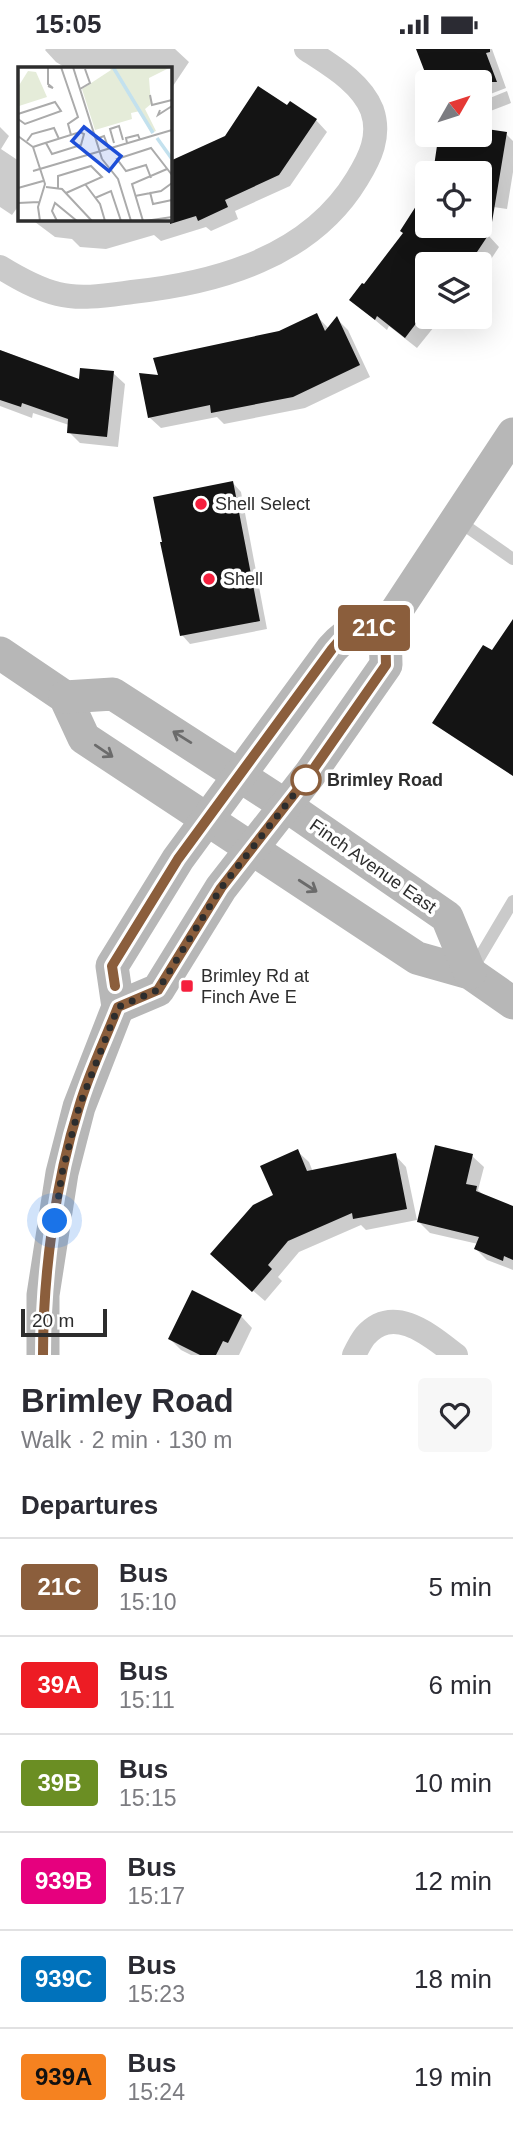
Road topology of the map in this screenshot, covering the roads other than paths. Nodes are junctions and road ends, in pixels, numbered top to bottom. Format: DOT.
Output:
graph roads {
  1 [pos="306,49"];
  2 [pos="0,267"];
  3 [pos="513,434"];
  4 [pos="457,520"];
  5 [pos="513,559"];
  6 [pos="385,628"];
  7 [pos="0,653"];
  8 [pos="65,697"];
  9 [pos="240,774"];
  10 [pos="285,805"];
  11 [pos="207,820"];
  12 [pos="251,848"];
  13 [pos="513,901"];
  14 [pos="470,973"];
  15 [pos="513,1003"];
  16 [pos="118,1007"];
  17 [pos="43,1355"];
  18 [pos="354,1355"];
  19 [pos="456,1355"];
  1 -- 2 [label="street"];
  3 -- 4 [label="main road"];
  4 -- 5 [label="lane"];
  4 -- 6 [label="main road"];
  6 -- 9 [label="main road"];
  6 -- 10 [label="main road"];
  7 -- 8 [label="main road"];
  9 -- 8 [label="main road, Finch Avenue East, one-way"];
  8 -- 11 [label="main road, one-way"];
  9 -- 10 [label="main road, Finch Avenue East"];
  9 -- 11 [label="main road"];
  10 -- 12 [label="main road"];
  10 -- 14 [label="main road, Finch Avenue East"];
  11 -- 12 [label="main road"];
  11 -- 16 [label="main road"];
  12 -- 14 [label="main road, one-way"];
  12 -- 16 [label="main road"];
  13 -- 14 [label="lane"];
  14 -- 15 [label="main road"];
  16 -- 17 [label="main road"];
  18 -- 19 [label="street"];
}
